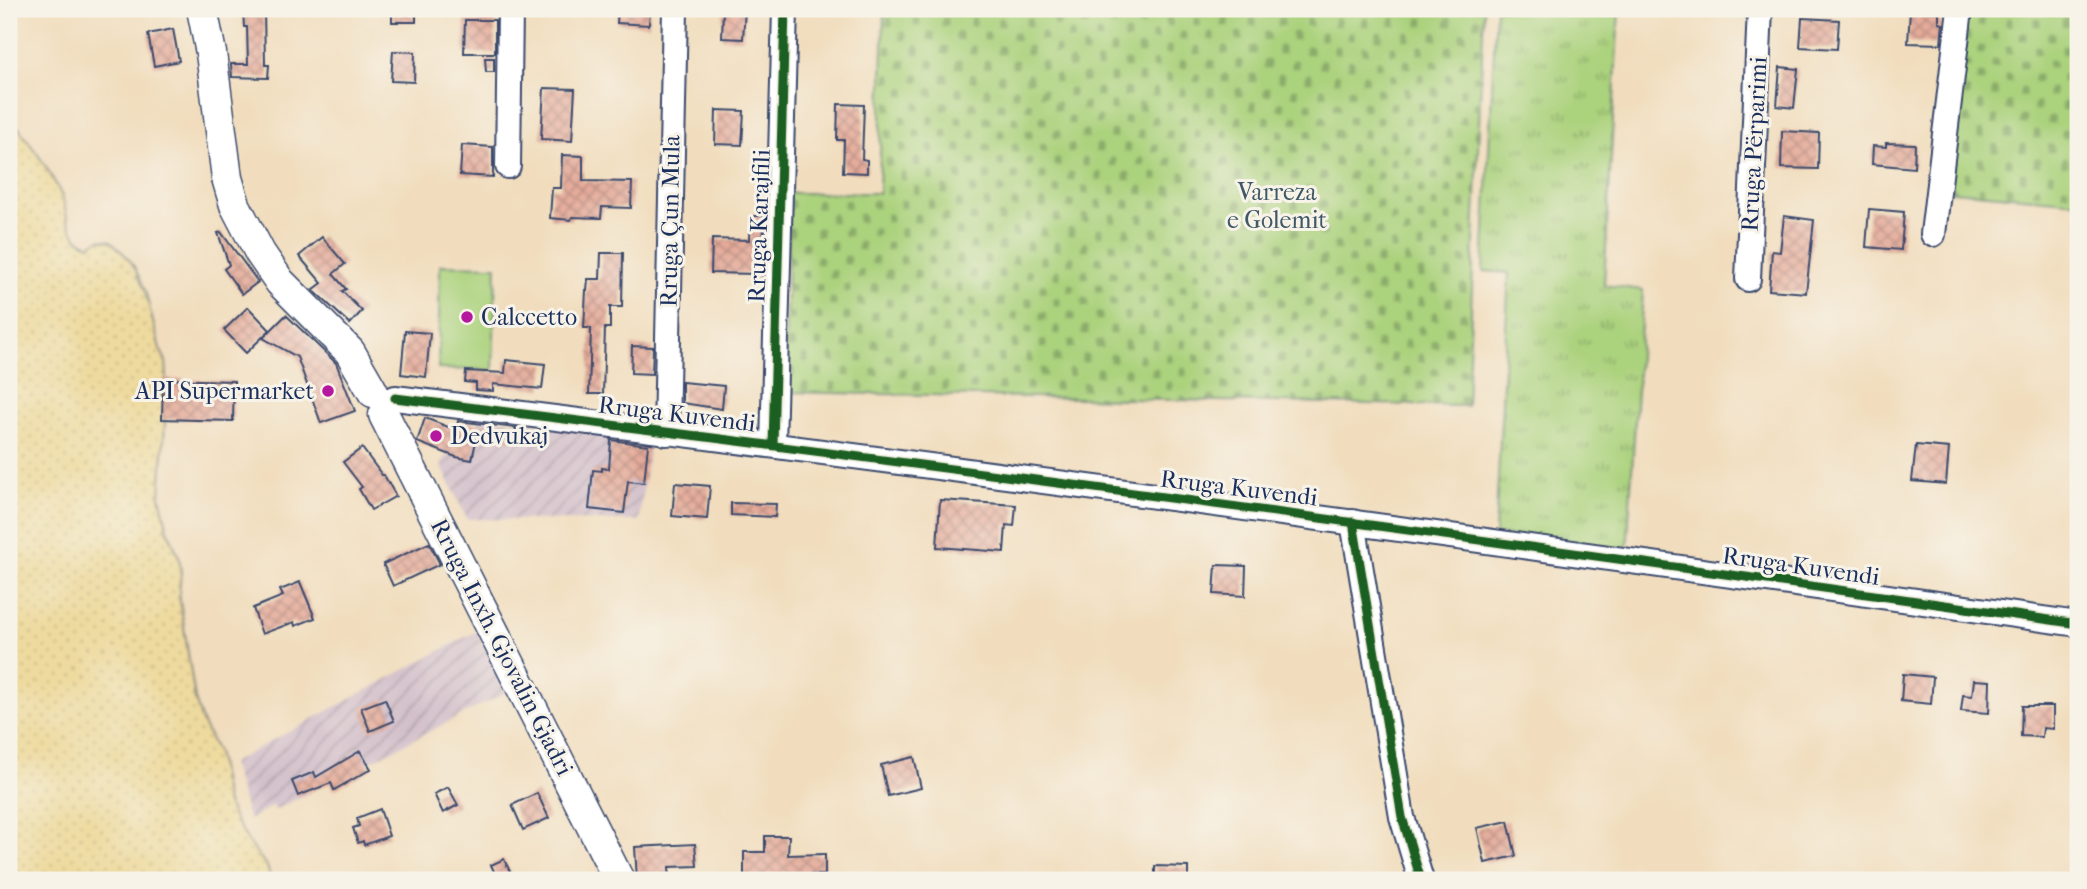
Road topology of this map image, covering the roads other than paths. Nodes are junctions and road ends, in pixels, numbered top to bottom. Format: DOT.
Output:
graph roads {
  1 [pos="202,9"];
  2 [pos="510,9"];
  3 [pos="675,9"];
  4 [pos="785,9"];
  5 [pos="1760,9"];
  6 [pos="1960,9"];
  7 [pos="508,166"];
  8 [pos="1933,234"];
  9 [pos="1748,279"];
  10 [pos="384,402"];
  11 [pos="666,433"];
  12 [pos="773,445"];
  13 [pos="1353,522"];
  14 [pos="2078,624"];
  15 [pos="619,880"];
  16 [pos="1420,880"];
  1 -- 10 [label="main road, Rruga Inxh. Gjovalin Gjadri"];
  2 -- 7 [label="street"];
  3 -- 11 [label="street, Rruga Çun Mula"];
  4 -- 12 [label="street, Rruga Karajfili"];
  5 -- 9 [label="street, Rruga Përparimi"];
  6 -- 8 [label="street"];
  10 -- 11 [label="street, Rruga Kuvendi"];
  10 -- 15 [label="main road, Rruga Inxh. Gjovalin Gjadri"];
  11 -- 12 [label="street, Rruga Kuvendi"];
  12 -- 13 [label="street, Rruga Kuvendi"];
  13 -- 14 [label="street, Rruga Kuvendi"];
  13 -- 16 [label="street"];
}
